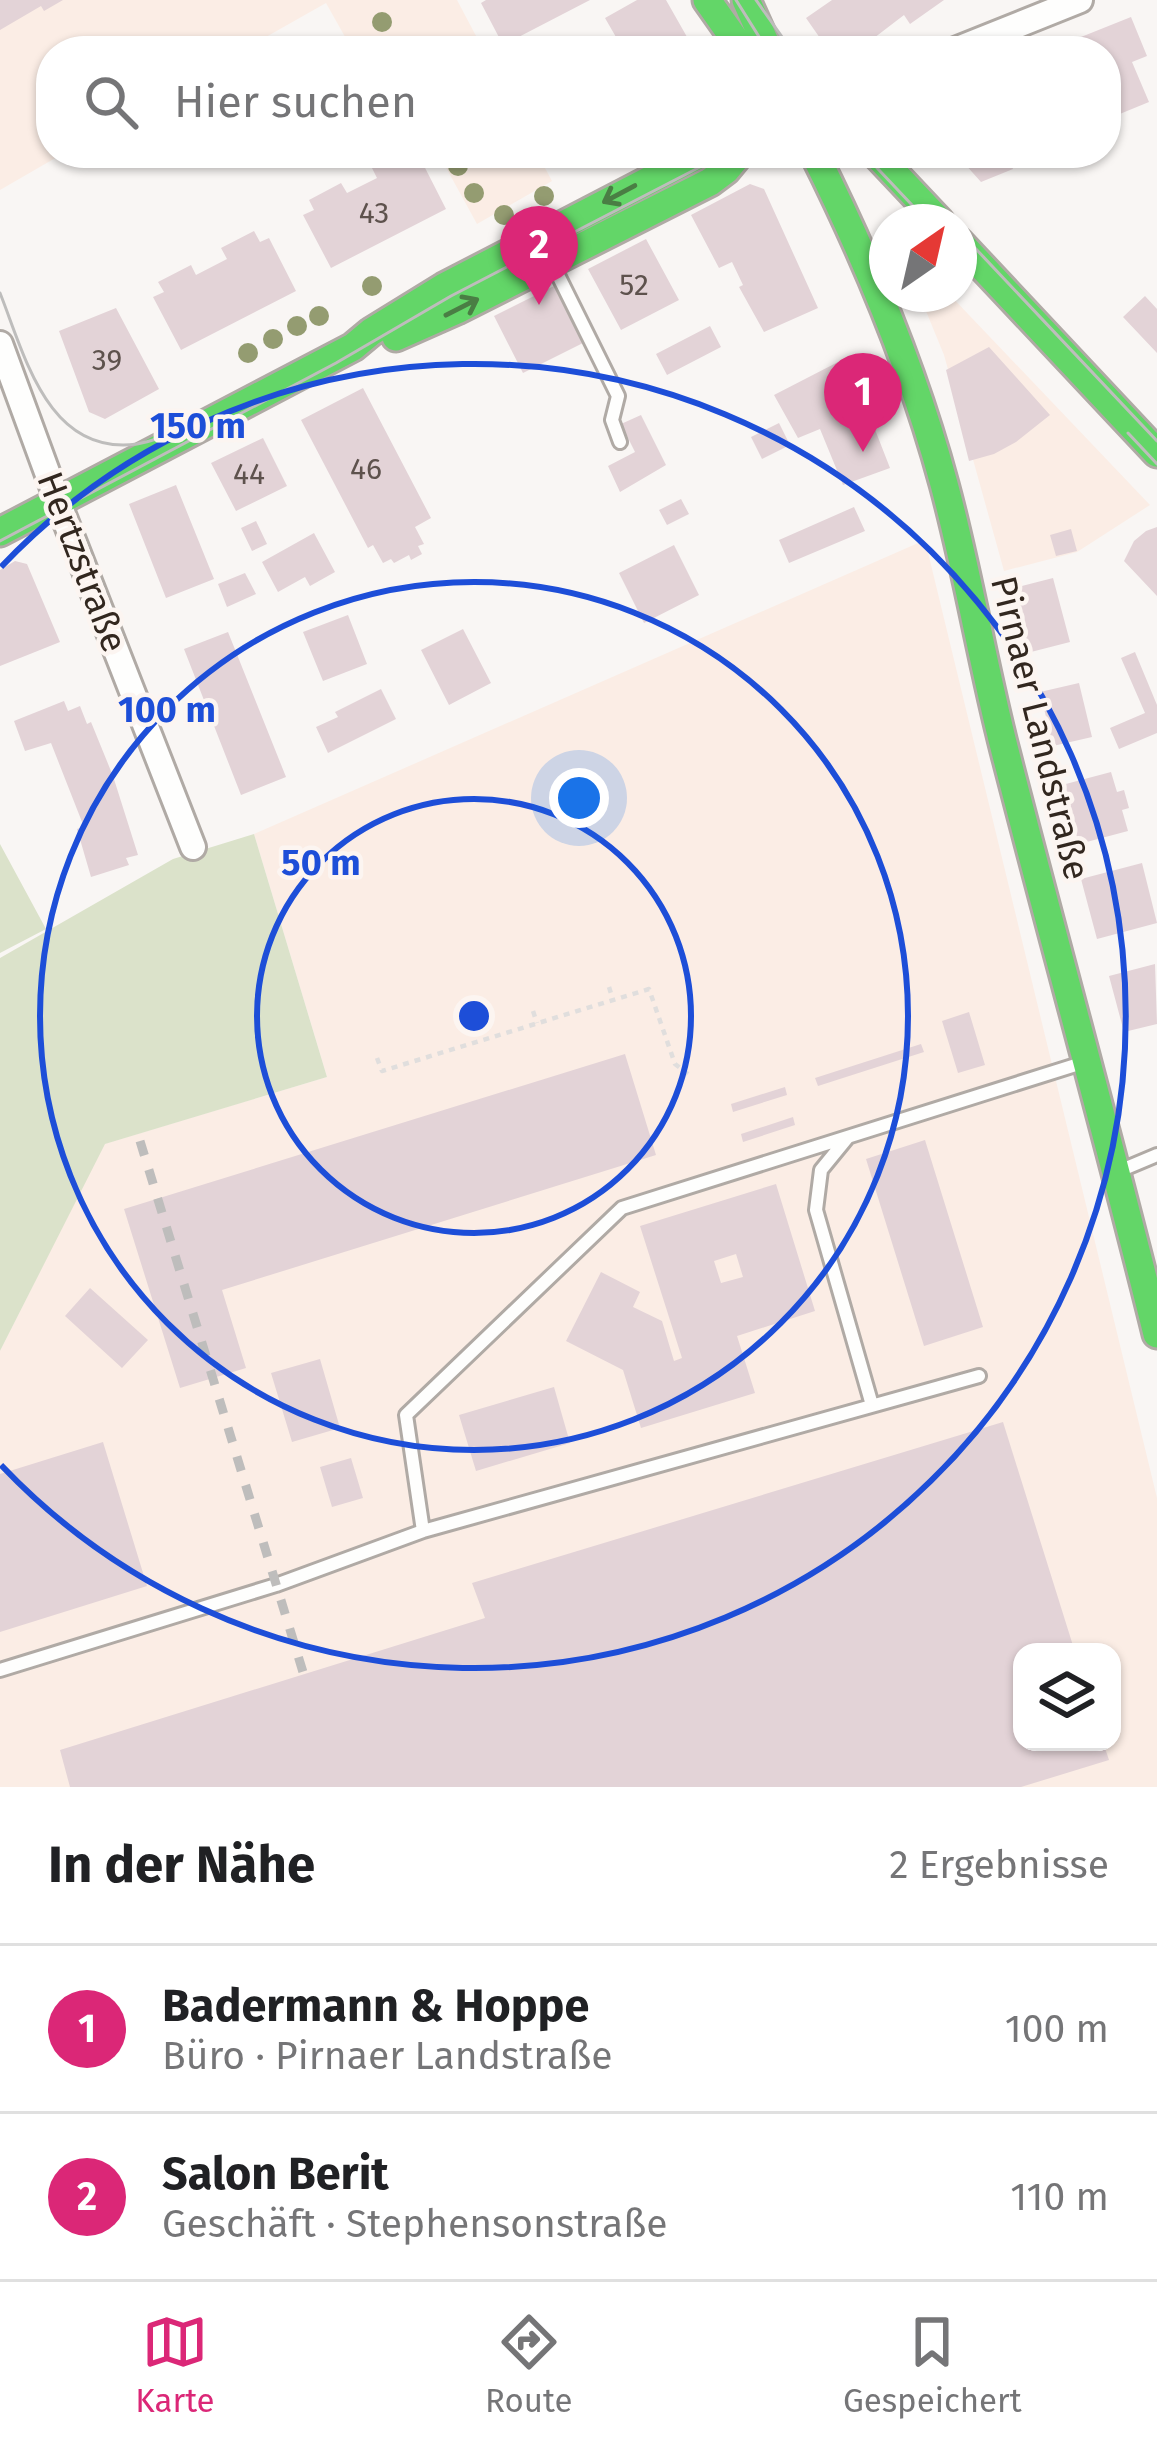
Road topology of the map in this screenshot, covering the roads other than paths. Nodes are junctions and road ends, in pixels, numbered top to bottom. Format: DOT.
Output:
graph roads {
  1 [pos="706,0"];
  2 [pos="1079,0"];
  3 [pos="750,9"];
  4 [pos="732,36"];
  5 [pos="771,36"];
  6 [pos="990,36"];
  7 [pos="673,168"];
  8 [pos="728,168"];
  9 [pos="822,168"];
  10 [pos="889,168"];
  11 [pos="923,204"];
  12 [pos="977,261"];
  13 [pos="551,262"];
  14 [pos="0,344"];
  15 [pos="353,346"];
  16 [pos="620,442"];
  17 [pos="1157,453"];
  18 [pos="58,502"];
  19 [pos="0,532"];
  20 [pos="193,847"];
  21 [pos="1088,1061"];
  22 [pos="848,1136"];
  23 [pos="1157,1155"];
  24 [pos="1118,1172"];
  25 [pos="1152,1293"];
  26 [pos="1157,1334"];
  27 [pos="979,1376"];
  28 [pos="872,1406"];
  29 [pos="423,1531"];
  30 [pos="0,1670"];
  1 -- 4 [label="street"];
  2 -- 6 [label="street"];
  3 -- 5 [label="street"];
  7 -- 15 [label="street, one-way"];
  8 -- 13 [label="street"];
  9 -- 21 [label="street, Pirnaer Landstraße"];
  10 -- 11 [label="street"];
  12 -- 17 [label="street"];
  15 -- 13 [label="street, one-way"];
  13 -- 16 [label="lane"];
  14 -- 18 [label="street, Hertzstraße"];
  15 -- 18 [label="street"];
  18 -- 19 [label="street"];
  18 -- 20 [label="street, Hertzstraße"];
  21 -- 22 [label="lane"];
  21 -- 24 [label="street, Pirnaer Landstraße"];
  22 -- 28 [label="lane"];
  22 -- 29 [label="lane"];
  23 -- 24 [label="lane"];
  24 -- 25 [label="street, Pirnaer Landstraße"];
  25 -- 26 [label="street, Pirnaer Landstraße"];
  27 -- 28 [label="lane"];
  28 -- 29 [label="lane"];
  29 -- 30 [label="lane"];
}
